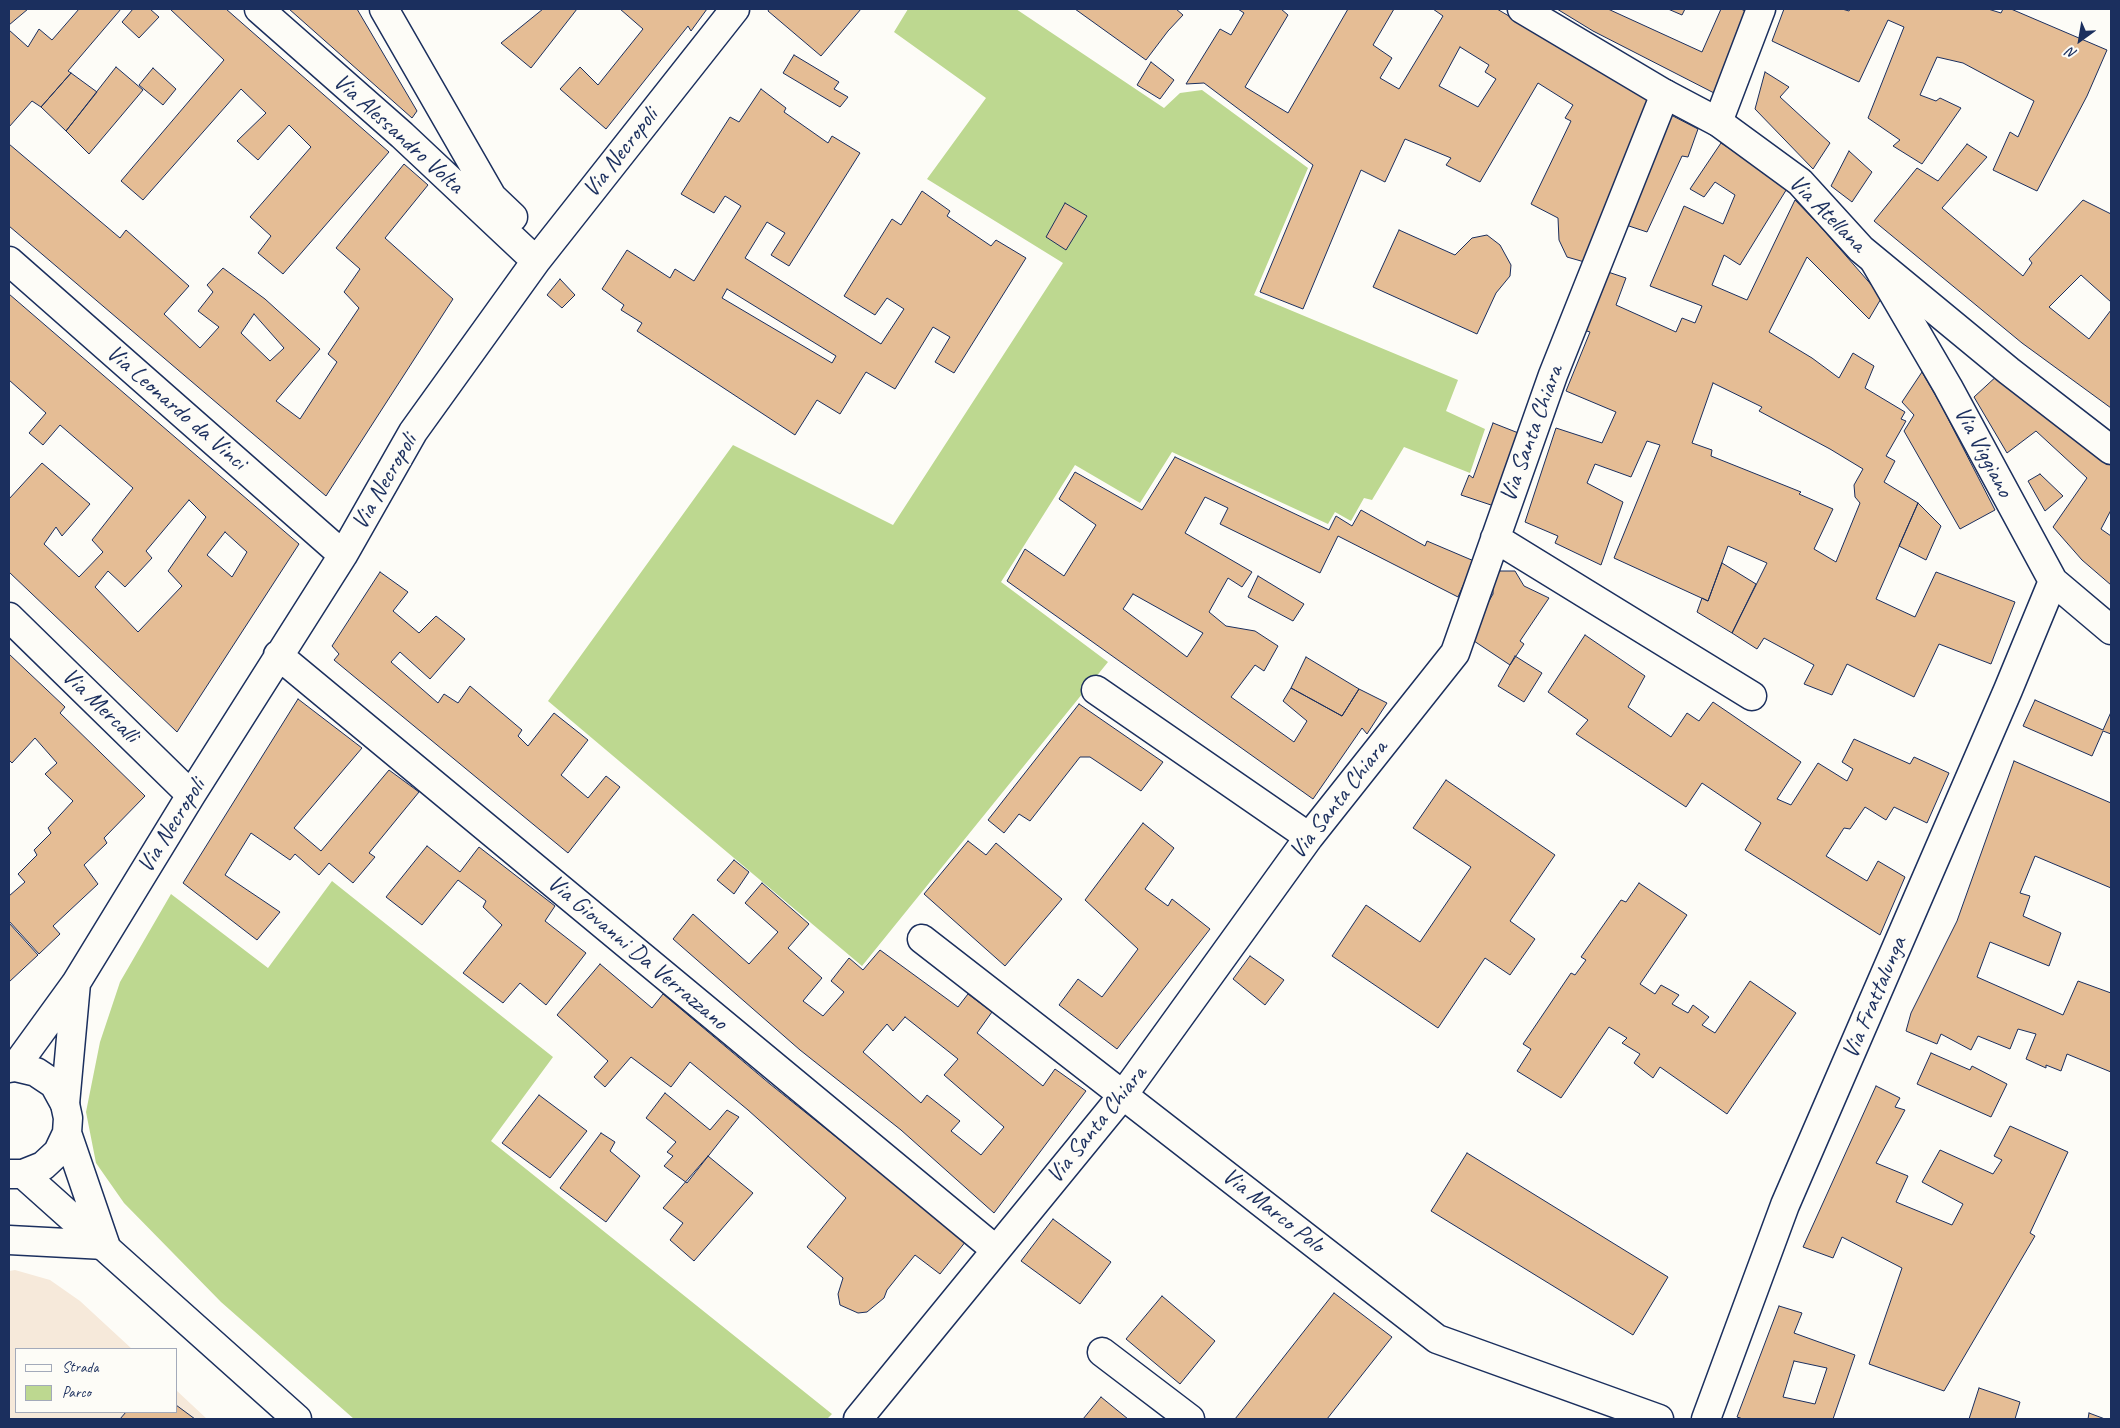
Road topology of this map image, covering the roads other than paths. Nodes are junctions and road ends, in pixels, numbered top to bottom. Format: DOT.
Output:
graph roads {
  1 [pos="259,9"];
  2 [pos="384,9"];
  3 [pos="735,9"];
  4 [pos="1522,9"];
  5 [pos="1761,9"];
  6 [pos="1665,94"];
  7 [pos="1718,122"];
  8 [pos="541,255"];
  9 [pos="1873,259"];
  10 [pos="9,261"];
  11 [pos="2111,450"];
  12 [pos="1495,538"];
  13 [pos="344,555"];
  14 [pos="2052,581"];
  15 [pos="9,617"];
  16 [pos="2111,630"];
  17 [pos="278,656"];
  18 [pos="1096,690"];
  19 [pos="1752,696"];
  20 [pos="191,796"];
  21 [pos="1309,837"];
  22 [pos="922,939"];
  23 [pos="76,983"];
  24 [pos="12,1067"];
  25 [pos="1123,1095"];
  26 [pos="65,1104"];
  27 [pos="67,1132"];
  28 [pos="13,1174"];
  29 [pos="9,1240"];
  30 [pos="106,1246"];
  31 [pos="996,1250"];
  32 [pos="1102,1352"];
  33 [pos="297,1419"];
  34 [pos="858,1419"];
  35 [pos="1190,1419"];
  36 [pos="1659,1419"];
  37 [pos="1706,1419"];
  1 -- 8 [label="street, Via Alessandro Volta"];
  2 -- 8 [label="street"];
  3 -- 8 [label="street, Via Necropoli"];
  4 -- 6 [label="street, Via Atellana"];
  5 -- 7 [label="street"];
  6 -- 7 [label="street, Via Atellana"];
  6 -- 12 [label="street, Via Santa Chiara"];
  7 -- 9 [label="street, Via Atellana"];
  8 -- 13 [label="street, Via Necropoli"];
  9 -- 11 [label="street, Via Atellana"];
  9 -- 14 [label="street, Via Viggiano"];
  10 -- 13 [label="street, Via Leonardo da Vinci"];
  12 -- 19 [label="street"];
  12 -- 21 [label="street, Via Santa Chiara"];
  13 -- 17 [label="street, Via Necropoli"];
  14 -- 16 [label="street, Via Viggiano"];
  14 -- 37 [label="street, Via Frattalunga"];
  15 -- 20 [label="street, Via Mercalli"];
  17 -- 20 [label="street, Via Necropoli"];
  17 -- 31 [label="street, Via Giovanni Da Verrazzano"];
  18 -- 21 [label="street"];
  20 -- 23 [label="street, Via Necropoli"];
  21 -- 25 [label="street, Via Santa Chiara"];
  22 -- 25 [label="street, Via Marco Polo"];
  23 -- 24 [label="street, Via Necropoli"];
  23 -- 26 [label="street, Via Necropoli"];
  24 -- 26 [label="street"];
  25 -- 31 [label="street, Via Santa Chiara"];
  25 -- 36 [label="street, Via Marco Polo"];
  26 -- 27 [label="street, Via Necropoli"];
  27 -- 28 [label="street"];
  27 -- 30 [label="street"];
  28 -- 30 [label="street"];
  29 -- 30 [label="street"];
  30 -- 33 [label="street"];
  31 -- 34 [label="street, Via Santa Chiara"];
  32 -- 35 [label="street"];
}
